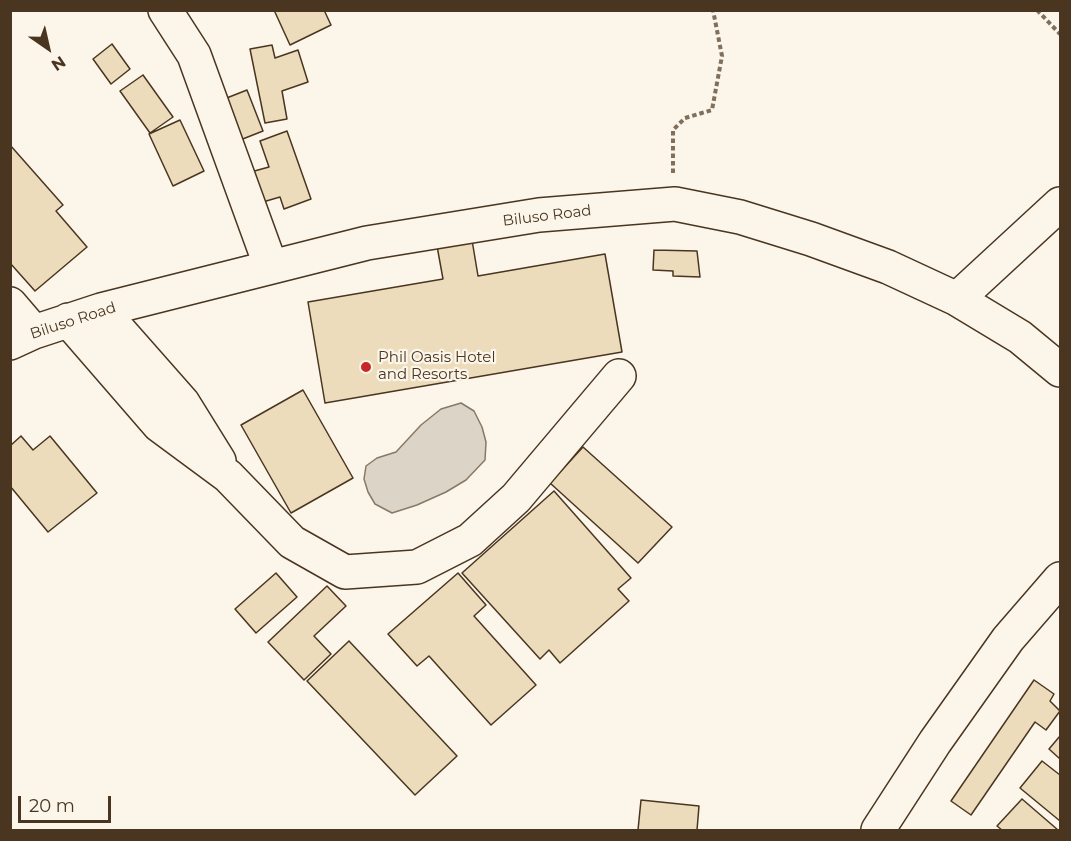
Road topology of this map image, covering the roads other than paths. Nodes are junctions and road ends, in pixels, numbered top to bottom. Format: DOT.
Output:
graph roads {
  1 [pos="165,10"];
  2 [pos="1060,204"];
  3 [pos="271,267"];
  4 [pos="957,299"];
  5 [pos="10,304"];
  6 [pos="102,310"];
  7 [pos="68,320"];
  8 [pos="22,338"];
  9 [pos="1060,370"];
  10 [pos="619,376"];
  11 [pos="228,476"];
  12 [pos="1060,579"];
  13 [pos="878,831"];
  1 -- 3 [label="street"];
  2 -- 4 [label="street"];
  3 -- 4 [label="street, Biluso Road"];
  3 -- 6 [label="street, Biluso Road"];
  4 -- 9 [label="street, Biluso Road"];
  5 -- 8 [label="street"];
  6 -- 7 [label="street, Biluso Road"];
  6 -- 11 [label="street"];
  7 -- 8 [label="street, Biluso Road"];
  7 -- 11 [label="street"];
  10 -- 11 [label="street"];
  12 -- 13 [label="street"];
}
